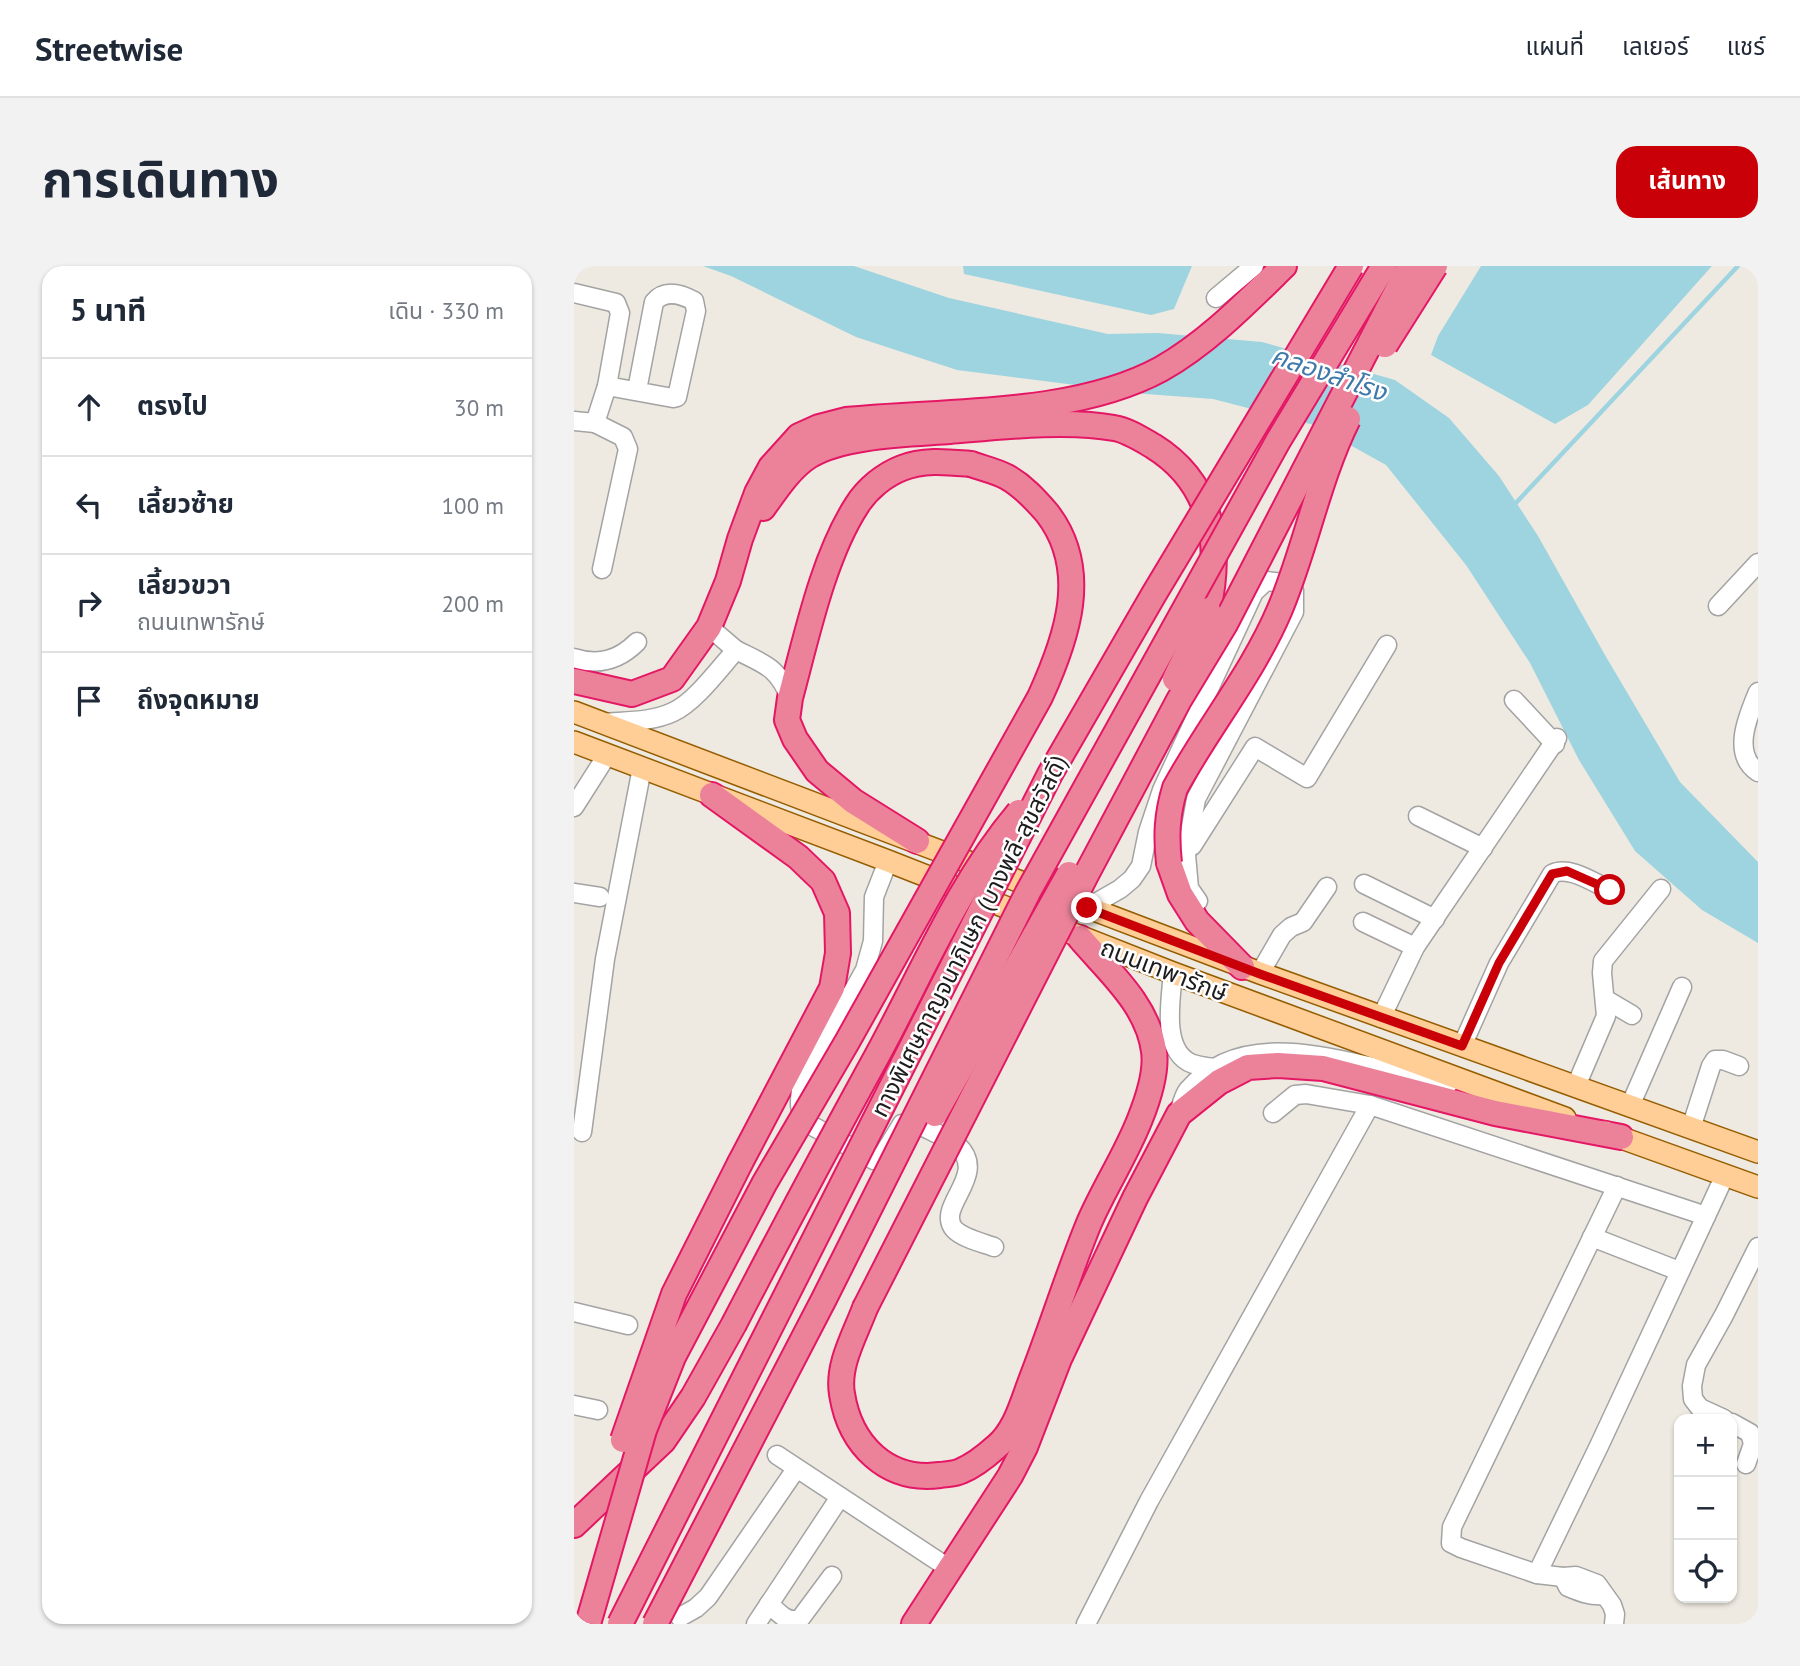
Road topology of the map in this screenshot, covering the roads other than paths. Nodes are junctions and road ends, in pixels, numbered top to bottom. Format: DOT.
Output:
graph roads {
  1 [pos="1254,266"];
  2 [pos="1284,266"];
  3 [pos="1351,266"];
  4 [pos="1384,266"];
  5 [pos="1410,266"];
  6 [pos="1435,266"];
  7 [pos="574,293"];
  8 [pos="1216,298"];
  9 [pos="607,386"];
  10 [pos="637,390"];
  11 [pos="574,421"];
  12 [pos="594,423"];
  13 [pos="740,539"];
  14 [pos="1758,563"];
  15 [pos="602,569"];
  16 [pos="1718,606"];
  17 [pos="709,627"];
  18 [pos="636,642"];
  19 [pos="1387,645"];
  20 [pos="736,650"];
  21 [pos="574,658"];
  22 [pos="574,681"];
  23 [pos="1758,692"];
  24 [pos="790,698"];
  25 [pos="1514,700"];
  26 [pos="574,712"];
  27 [pos="603,723"];
  28 [pos="574,742"];
  29 [pos="607,755"];
  30 [pos="642,768"];
  31 [pos="1758,772"];
  32 [pos="1050,774"];
  33 [pos="712,795"];
  34 [pos="574,807"];
  35 [pos="1418,816"];
  36 [pos="917,841"];
  37 [pos="1483,848"];
  38 [pos="1177,859"];
  39 [pos="888,861"];
  40 [pos="1364,884"];
  41 [pos="1326,887"];
  42 [pos="1661,889"];
  43 [pos="1610,890"];
  44 [pos="574,893"];
  45 [pos="600,897"];
  46 [pos="1087,908"];
  47 [pos="1435,919"];
  48 [pos="1363,922"];
  49 [pos="1080,938"];
  50 [pos="1415,947"];
  51 [pos="1251,970"];
  52 [pos="1173,973"];
  53 [pos="1682,987"];
  54 [pos="1605,999"];
  55 [pos="1632,1015"];
  56 [pos="1381,1018"];
  57 [pos="1462,1046"];
  58 [pos="1739,1066"];
  59 [pos="1213,1068"];
  60 [pos="1576,1086"];
  61 [pos="1486,1091"];
  62 [pos="1370,1105"];
  63 [pos="1630,1106"];
  64 [pos="1273,1112"];
  65 [pos="1179,1114"];
  66 [pos="1691,1128"];
  67 [pos="582,1132"];
  68 [pos="1620,1138"];
  69 [pos="1758,1152"];
  70 [pos="1725,1175"];
  71 [pos="1617,1186"];
  72 [pos="1758,1187"];
  73 [pos="1706,1216"];
  74 [pos="1592,1237"];
  75 [pos="994,1247"];
  76 [pos="1758,1247"];
  77 [pos="1679,1271"];
  78 [pos="824,1299"];
  79 [pos="574,1312"];
  80 [pos="628,1325"];
  81 [pos="574,1405"];
  82 [pos="598,1409"];
  83 [pos="1713,1414"];
  84 [pos="1737,1426"];
  85 [pos="777,1455"];
  86 [pos="1746,1464"];
  87 [pos="796,1469"];
  88 [pos="840,1497"];
  89 [pos="574,1525"];
  90 [pos="950,1569"];
  91 [pos="1536,1574"];
  92 [pos="832,1576"];
  93 [pos="769,1604"];
  94 [pos="680,1617"];
  95 [pos="576,1624"];
  96 [pos="588,1624"];
  97 [pos="620,1624"];
  98 [pos="655,1624"];
  99 [pos="755,1624"];
  100 [pos="914,1624"];
  101 [pos="1086,1624"];
  102 [pos="1614,1624"];
  1 -- 8 [label="street"];
  2 -- 13 [label="highway"];
  3 -- 32 [label="highway, ทางพิเศษกาญจนาภิเษก (บางพลี-สุขสวัสดิ์), bridge"];
  4 -- 78 [label="highway, ทางพิเศษกาญจนาภิเษก (บางพลี-สุขสวัสดิ์), bridge"];
  5 -- 49 [label="highway, bridge"];
  6 -- 38 [label="highway, bridge"];
  7 -- 9 [label="street"];
  9 -- 10 [label="street"];
  9 -- 12 [label="street"];
  10 -- 10 [label="street"];
  11 -- 12 [label="street"];
  12 -- 15 [label="street"];
  13 -- 17 [label="highway"];
  13 -- 78 [label="highway, bridge"];
  14 -- 16 [label="street"];
  17 -- 20 [label="street"];
  17 -- 22 [label="highway"];
  18 -- 21 [label="street"];
  19 -- 38 [label="street"];
  20 -- 24 [label="street"];
  20 -- 27 [label="street"];
  23 -- 31 [label="street"];
  24 -- 36 [label="highway"];
  24 -- 96 [label="highway, bridge"];
  25 -- 37 [label="street"];
  26 -- 27 [label="main road, ถนนเทพารักษ์"];
  27 -- 36 [label="main road, ถนนเทพารักษ์"];
  28 -- 29 [label="main road, ถนนเทพารักษ์"];
  29 -- 30 [label="main road, ถนนเทพารักษ์"];
  29 -- 34 [label="street"];
  30 -- 33 [label="main road, ถนนเทพารักษ์"];
  30 -- 67 [label="street"];
  32 -- 89 [label="highway, bridge"];
  32 -- 97 [label="highway, ทางพิเศษกาญจนาภิเษก (บางพลี-สุขสวัสดิ์), bridge"];
  33 -- 39 [label="main road, ถนนเทพารักษ์"];
  33 -- 95 [label="highway, bridge"];
  35 -- 37 [label="street"];
  36 -- 46 [label="main road, ถนนเทพารักษ์"];
  37 -- 47 [label="street"];
  38 -- 46 [label="street"];
  38 -- 51 [label="highway"];
  39 -- 49 [label="main road, ถนนเทพารักษ์"];
  39 -- 75 [label="street"];
  40 -- 47 [label="street"];
  41 -- 51 [label="street"];
  42 -- 54 [label="street"];
  43 -- 57 [label="street"];
  44 -- 45 [label="street"];
  46 -- 51 [label="main road, ถนนเทพารักษ์"];
  47 -- 50 [label="street"];
  48 -- 50 [label="street"];
  49 -- 52 [label="main road, ถนนเทพารักษ์"];
  50 -- 56 [label="street"];
  51 -- 56 [label="main road, ถนนเทพารักษ์"];
  52 -- 59 [label="street"];
  52 -- 61 [label="main road, ถนนเทพารักษ์"];
  53 -- 63 [label="street"];
  54 -- 55 [label="street"];
  54 -- 60 [label="street"];
  56 -- 57 [label="main road, ถนนเทพารักษ์"];
  57 -- 60 [label="main road, ถนนเทพารักษ์"];
  58 -- 66 [label="street"];
  59 -- 61 [label="street"];
  59 -- 65 [label="street"];
  60 -- 63 [label="main road, ถนนเทพารักษ์"];
  61 -- 68 [label="main road, ถนนเทพารักษ์"];
  62 -- 64 [label="street"];
  62 -- 71 [label="street"];
  62 -- 101 [label="street"];
  63 -- 66 [label="main road, ถนนเทพารักษ์"];
  65 -- 68 [label="highway"];
  65 -- 90 [label="highway"];
  66 -- 69 [label="main road, ถนนเทพารักษ์"];
  68 -- 70 [label="main road, ถนนเทพารักษ์"];
  70 -- 72 [label="main road, ถนนเทพารักษ์"];
  70 -- 73 [label="street"];
  71 -- 73 [label="street"];
  71 -- 74 [label="street"];
  73 -- 77 [label="street"];
  74 -- 77 [label="street"];
  74 -- 91 [label="street"];
  76 -- 83 [label="street"];
  77 -- 91 [label="street"];
  78 -- 98 [label="highway, ทางพิเศษกาญจนาภิเษก (บางพลี-สุขสวัสดิ์), bridge"];
  79 -- 80 [label="street"];
  81 -- 82 [label="street"];
  84 -- 86 [label="street"];
  85 -- 87 [label="street"];
  87 -- 88 [label="street"];
  87 -- 94 [label="street"];
  88 -- 90 [label="street"];
  88 -- 93 [label="street"];
  90 -- 100 [label="highway"];
  91 -- 102 [label="street"];
  92 -- 93 [label="street"];
  93 -- 99 [label="street"];
}
